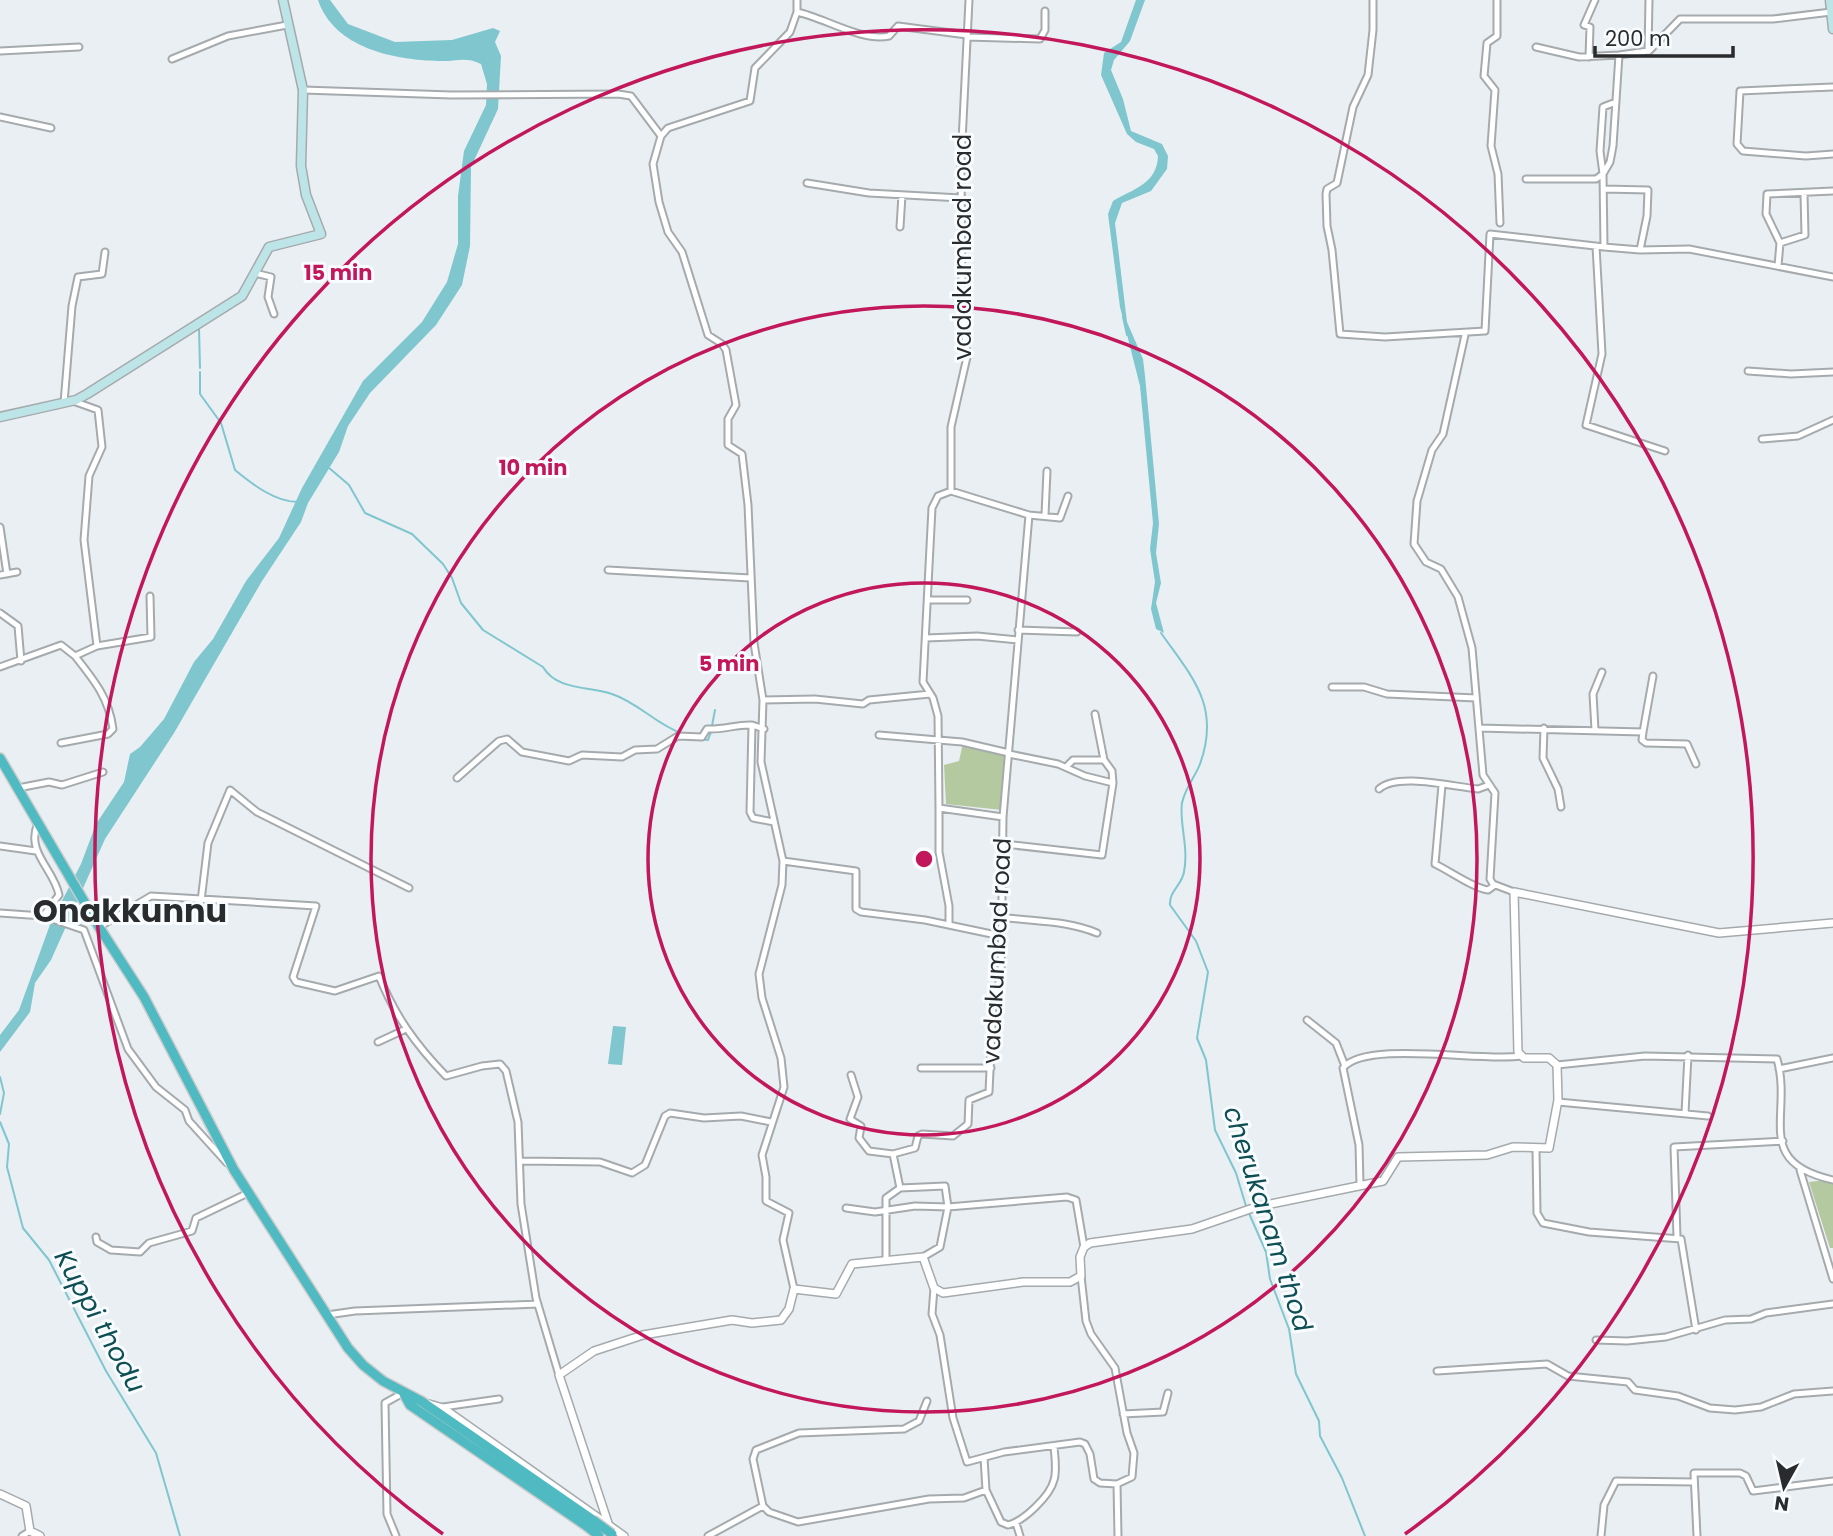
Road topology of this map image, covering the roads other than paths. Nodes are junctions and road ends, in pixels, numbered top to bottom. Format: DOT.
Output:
graph roads {
  1 [pos="283,0"];
  2 [pos="797,0"];
  3 [pos="969,0"];
  4 [pos="1373,0"];
  5 [pos="1497,0"];
  6 [pos="1595,0"];
  7 [pos="1649,0"];
  8 [pos="1830,0"];
  9 [pos="1045,11"];
  10 [pos="797,12"];
  11 [pos="1831,12"];
  12 [pos="1833,22"];
  13 [pos="287,24"];
  14 [pos="1833,29"];
  15 [pos="967,36"];
  16 [pos="79,47"];
  17 [pos="1536,47"];
  18 [pos="0,51"];
  19 [pos="1648,51"];
  20 [pos="1619,55"];
  21 [pos="1589,57"];
  22 [pos="172,59"];
  23 [pos="1833,87"];
  24 [pos="303,90"];
  25 [pos="1616,102"];
  26 [pos="0,117"];
  27 [pos="51,128"];
  28 [pos="661,136"];
  29 [pos="1833,154"];
  30 [pos="1604,174"];
  31 [pos="1526,179"];
  32 [pos="807,183"];
  33 [pos="1604,189"];
  34 [pos="1833,191"];
  35 [pos="1804,194"];
  36 [pos="902,195"];
  37 [pos="961,198"];
  38 [pos="1500,223"];
  39 [pos="900,227"];
  40 [pos="1780,243"];
  41 [pos="1596,246"];
  42 [pos="1604,247"];
  43 [pos="1640,250"];
  44 [pos="105,252"];
  45 [pos="1778,266"];
  46 [pos="255,273"];
  47 [pos="1833,276"];
  48 [pos="274,314"];
  49 [pos="1465,335"];
  50 [pos="1748,371"];
  51 [pos="1833,372"];
  52 [pos="68,402"];
  53 [pos="0,417"];
  54 [pos="1833,420"];
  55 [pos="1762,439"];
  56 [pos="1665,451"];
  57 [pos="1046,471"];
  58 [pos="951,491"];
  59 [pos="1068,496"];
  60 [pos="1045,514"];
  61 [pos="1029,515"];
  62 [pos="0,527"];
  63 [pos="608,570"];
  64 [pos="17,572"];
  65 [pos="7,574"];
  66 [pos="0,575"];
  67 [pos="750,578"];
  68 [pos="150,596"];
  69 [pos="928,600"];
  70 [pos="967,600"];
  71 [pos="0,613"];
  72 [pos="1018,630"];
  73 [pos="1077,632"];
  74 [pos="926,638"];
  75 [pos="1018,640"];
  76 [pos="97,646"];
  77 [pos="75,656"];
  78 [pos="21,661"];
  79 [pos="0,667"];
  80 [pos="1602,672"];
  81 [pos="1654,676"];
  82 [pos="1332,687"];
  83 [pos="930,694"];
  84 [pos="1476,698"];
  85 [pos="763,700"];
  86 [pos="1095,714"];
  87 [pos="752,726"];
  88 [pos="1480,728"];
  89 [pos="1544,728"];
  90 [pos="764,729"];
  91 [pos="1595,730"];
  92 [pos="1643,732"];
  93 [pos="879,735"];
  94 [pos="939,740"];
  95 [pos="61,743"];
  96 [pos="1009,754"];
  97 [pos="0,758"];
  98 [pos="1104,760"];
  99 [pos="1696,764"];
  100 [pos="1067,766"];
  101 [pos="103,772"];
  102 [pos="457,778"];
  103 [pos="1113,783"];
  104 [pos="1442,785"];
  105 [pos="1489,785"];
  106 [pos="18,788"];
  107 [pos="1379,789"];
  108 [pos="1561,807"];
  109 [pos="939,808"];
  110 [pos="1003,817"];
  111 [pos="774,822"];
  112 [pos="38,823"];
  113 [pos="1004,844"];
  114 [pos="0,846"];
  115 [pos="36,851"];
  116 [pos="783,861"];
  117 [pos="1495,885"];
  118 [pos="409,888"];
  119 [pos="1514,892"];
  120 [pos="201,901"];
  121 [pos="0,913"];
  122 [pos="43,915"];
  123 [pos="1001,917"];
  124 [pos="1833,923"];
  125 [pos="949,924"];
  126 [pos="99,927"];
  127 [pos="1097,933"];
  128 [pos="1001,936"];
  129 [pos="1307,1020"];
  130 [pos="406,1030"];
  131 [pos="378,1042"];
  132 [pos="1688,1055"];
  133 [pos="1520,1056"];
  134 [pos="1833,1058"];
  135 [pos="1557,1065"];
  136 [pos="1345,1066"];
  137 [pos="921,1068"];
  138 [pos="991,1068"];
  139 [pos="1779,1069"];
  140 [pos="852,1075"];
  141 [pos="1558,1102"];
  142 [pos="1685,1113"];
  143 [pos="1708,1116"];
  144 [pos="771,1122"];
  145 [pos="1783,1141"];
  146 [pos="1536,1149"];
  147 [pos="893,1154"];
  148 [pos="521,1161"];
  149 [pos="234,1170"];
  150 [pos="1800,1170"];
  151 [pos="1833,1180"];
  152 [pos="1360,1184"];
  153 [pos="900,1188"];
  154 [pos="248,1193"];
  155 [pos="948,1207"];
  156 [pos="846,1209"];
  157 [pos="887,1212"];
  158 [pos="96,1237"];
  159 [pos="1677,1237"];
  160 [pos="1084,1247"];
  161 [pos="923,1257"];
  162 [pos="886,1260"];
  163 [pos="1081,1276"];
  164 [pos="1833,1279"];
  165 [pos="934,1288"];
  166 [pos="794,1289"];
  167 [pos="538,1304"];
  168 [pos="1833,1304"];
  169 [pos="327,1315"];
  170 [pos="1696,1329"];
  171 [pos="1596,1340"];
  172 [pos="1437,1371"];
  173 [pos="559,1375"];
  174 [pos="1833,1391"];
  175 [pos="403,1393"];
  176 [pos="1168,1393"];
  177 [pos="499,1399"];
  178 [pos="421,1401"];
  179 [pos="926,1401"];
  180 [pos="443,1408"];
  181 [pos="1123,1414"];
  182 [pos="1054,1447"];
  183 [pos="984,1458"];
  184 [pos="1833,1481"];
  185 [pos="1694,1482"];
  186 [pos="1117,1484"];
  187 [pos="986,1490"];
  188 [pos="0,1494"];
  189 [pos="763,1506"];
  190 [pos="608,1523"];
  191 [pos="1016,1523"];
  192 [pos="590,1524"];
  193 [pos="26,1534"];
  194 [pos="613,1535"];
  195 [pos="40,1536"];
  196 [pos="396,1536"];
  197 [pos="597,1536"];
  198 [pos="624,1536"];
  199 [pos="708,1536"];
  200 [pos="1020,1536"];
  201 [pos="1118,1536"];
  202 [pos="1601,1536"];
  203 [pos="1697,1536"];
  1 -- 13 [label="main road"];
  2 -- 10 [label="street"];
  3 -- 15 [label="street, vadakumbad road"];
  4 -- 49 [label="street"];
  5 -- 38 [label="street"];
  6 -- 21 [label="street"];
  7 -- 19 [label="street"];
  8 -- 11 [label="main road"];
  9 -- 15 [label="street"];
  10 -- 15 [label="street"];
  10 -- 28 [label="street"];
  11 -- 12 [label="main road"];
  11 -- 19 [label="street"];
  12 -- 14 [label="main road"];
  13 -- 22 [label="street"];
  13 -- 24 [label="main road"];
  15 -- 37 [label="street, vadakumbad road"];
  16 -- 18 [label="street"];
  17 -- 21 [label="street"];
  19 -- 20 [label="street"];
  20 -- 21 [label="street"];
  20 -- 25 [label="street"];
  23 -- 29 [label="street"];
  24 -- 28 [label="street"];
  24 -- 46 [label="main road"];
  25 -- 30 [label="street"];
  25 -- 30 [label="street"];
  26 -- 27 [label="street"];
  28 -- 67 [label="street"];
  30 -- 31 [label="street"];
  30 -- 33 [label="street"];
  32 -- 36 [label="street"];
  33 -- 42 [label="street"];
  33 -- 43 [label="street"];
  34 -- 35 [label="street"];
  35 -- 40 [label="street"];
  35 -- 40 [label="street"];
  36 -- 37 [label="street"];
  36 -- 39 [label="street"];
  37 -- 58 [label="street, vadakumbad road"];
  40 -- 45 [label="street"];
  41 -- 42 [label="street"];
  41 -- 49 [label="street"];
  41 -- 56 [label="street"];
  42 -- 43 [label="street"];
  43 -- 45 [label="street"];
  44 -- 52 [label="street"];
  45 -- 47 [label="street"];
  46 -- 48 [label="street"];
  46 -- 52 [label="main road"];
  49 -- 84 [label="street"];
  50 -- 51 [label="street"];
  52 -- 53 [label="main road"];
  52 -- 76 [label="street"];
  54 -- 55 [label="street"];
  57 -- 60 [label="street"];
  58 -- 61 [label="street"];
  58 -- 69 [label="street"];
  59 -- 60 [label="street"];
  60 -- 61 [label="street"];
  61 -- 72 [label="street"];
  62 -- 65 [label="street"];
  63 -- 67 [label="street"];
  64 -- 65 [label="street"];
  65 -- 66 [label="street"];
  67 -- 85 [label="street"];
  68 -- 76 [label="street"];
  69 -- 70 [label="street"];
  69 -- 74 [label="street"];
  71 -- 78 [label="street"];
  72 -- 73 [label="street"];
  72 -- 75 [label="street"];
  74 -- 75 [label="street"];
  74 -- 83 [label="street"];
  75 -- 96 [label="street"];
  76 -- 77 [label="street"];
  77 -- 78 [label="street"];
  77 -- 95 [label="street"];
  78 -- 79 [label="street"];
  80 -- 91 [label="street"];
  81 -- 92 [label="street"];
  82 -- 84 [label="street"];
  83 -- 85 [label="street"];
  83 -- 94 [label="street"];
  84 -- 88 [label="street"];
  85 -- 90 [label="street"];
  86 -- 98 [label="street"];
  87 -- 90 [label="street"];
  87 -- 102 [label="street"];
  87 -- 111 [label="street"];
  88 -- 89 [label="street"];
  88 -- 105 [label="street"];
  89 -- 91 [label="street"];
  89 -- 108 [label="street"];
  90 -- 111 [label="street"];
  91 -- 92 [label="street"];
  92 -- 99 [label="street"];
  93 -- 94 [label="street"];
  94 -- 96 [label="street"];
  94 -- 109 [label="street"];
  96 -- 100 [label="street"];
  96 -- 110 [label="street"];
  97 -- 106 [label="highway"];
  98 -- 100 [label="street"];
  98 -- 103 [label="street"];
  100 -- 103 [label="street"];
  101 -- 106 [label="street"];
  103 -- 113 [label="street"];
  104 -- 105 [label="street"];
  104 -- 107 [label="street"];
  104 -- 117 [label="street"];
  105 -- 117 [label="street"];
  106 -- 112 [label="highway"];
  109 -- 110 [label="street, vadakumbad road"];
  109 -- 125 [label="street"];
  110 -- 113 [label="street, vadakumbad road"];
  111 -- 116 [label="street"];
  112 -- 115 [label="street"];
  112 -- 126 [label="highway"];
  113 -- 123 [label="street, vadakumbad road"];
  114 -- 115 [label="street"];
  115 -- 122 [label="street"];
  116 -- 125 [label="street"];
  116 -- 144 [label="street"];
  117 -- 119 [label="street"];
  118 -- 120 [label="street"];
  119 -- 124 [label="street"];
  119 -- 133 [label="street"];
  120 -- 126 [label="street"];
  120 -- 130 [label="street"];
  121 -- 122 [label="street"];
  122 -- 149 [label="street"];
  123 -- 127 [label="street"];
  123 -- 128 [label="street, vadakumbad road"];
  125 -- 128 [label="street"];
  126 -- 149 [label="highway"];
  128 -- 138 [label="street, vadakumbad road"];
  129 -- 136 [label="street"];
  130 -- 131 [label="street"];
  130 -- 148 [label="street"];
  132 -- 135 [label="street"];
  132 -- 139 [label="street"];
  132 -- 142 [label="street"];
  133 -- 135 [label="street"];
  133 -- 136 [label="street"];
  134 -- 139 [label="street"];
  135 -- 141 [label="street"];
  136 -- 152 [label="street"];
  137 -- 138 [label="street"];
  138 -- 147 [label="street, vadakumbad road"];
  139 -- 145 [label="street"];
  140 -- 147 [label="street"];
  141 -- 142 [label="street"];
  141 -- 146 [label="street"];
  142 -- 143 [label="street"];
  144 -- 148 [label="street"];
  144 -- 166 [label="street"];
  145 -- 150 [label="street"];
  145 -- 159 [label="street"];
  146 -- 152 [label="street"];
  146 -- 159 [label="street"];
  147 -- 153 [label="street"];
  148 -- 167 [label="street"];
  149 -- 154 [label="highway"];
  150 -- 151 [label="street"];
  150 -- 164 [label="street"];
  152 -- 160 [label="street"];
  153 -- 155 [label="street"];
  153 -- 157 [label="street"];
  154 -- 158 [label="street"];
  154 -- 169 [label="highway"];
  155 -- 157 [label="street"];
  155 -- 160 [label="street"];
  155 -- 161 [label="street"];
  156 -- 157 [label="street"];
  157 -- 162 [label="street"];
  159 -- 170 [label="street"];
  160 -- 163 [label="street"];
  161 -- 162 [label="street"];
  161 -- 165 [label="street"];
  162 -- 166 [label="street"];
  163 -- 165 [label="street"];
  163 -- 181 [label="street"];
  165 -- 183 [label="street"];
  166 -- 173 [label="street"];
  167 -- 169 [label="street"];
  167 -- 173 [label="street"];
  168 -- 170 [label="street"];
  169 -- 175 [label="highway"];
  170 -- 171 [label="street"];
  172 -- 174 [label="street"];
  173 -- 190 [label="street"];
  175 -- 178 [label="highway"];
  175 -- 192 [label="highway"];
  175 -- 196 [label="street"];
  176 -- 181 [label="street"];
  177 -- 180 [label="street"];
  178 -- 180 [label="street"];
  178 -- 192 [label="highway"];
  179 -- 189 [label="street"];
  180 -- 190 [label="street"];
  181 -- 186 [label="street"];
  182 -- 183 [label="street"];
  182 -- 186 [label="street"];
  182 -- 191 [label="street"];
  183 -- 187 [label="street"];
  184 -- 185 [label="street"];
  185 -- 202 [label="street"];
  185 -- 203 [label="street"];
  186 -- 201 [label="street"];
  187 -- 189 [label="street"];
  187 -- 191 [label="street"];
  188 -- 193 [label="street"];
  189 -- 199 [label="street"];
  190 -- 197 [label="street"];
  190 -- 198 [label="street"];
  191 -- 200 [label="street"];
  192 -- 194 [label="highway, bridge"];
  192 -- 197 [label="highway, bridge"];
  193 -- 195 [label="street"];
}
